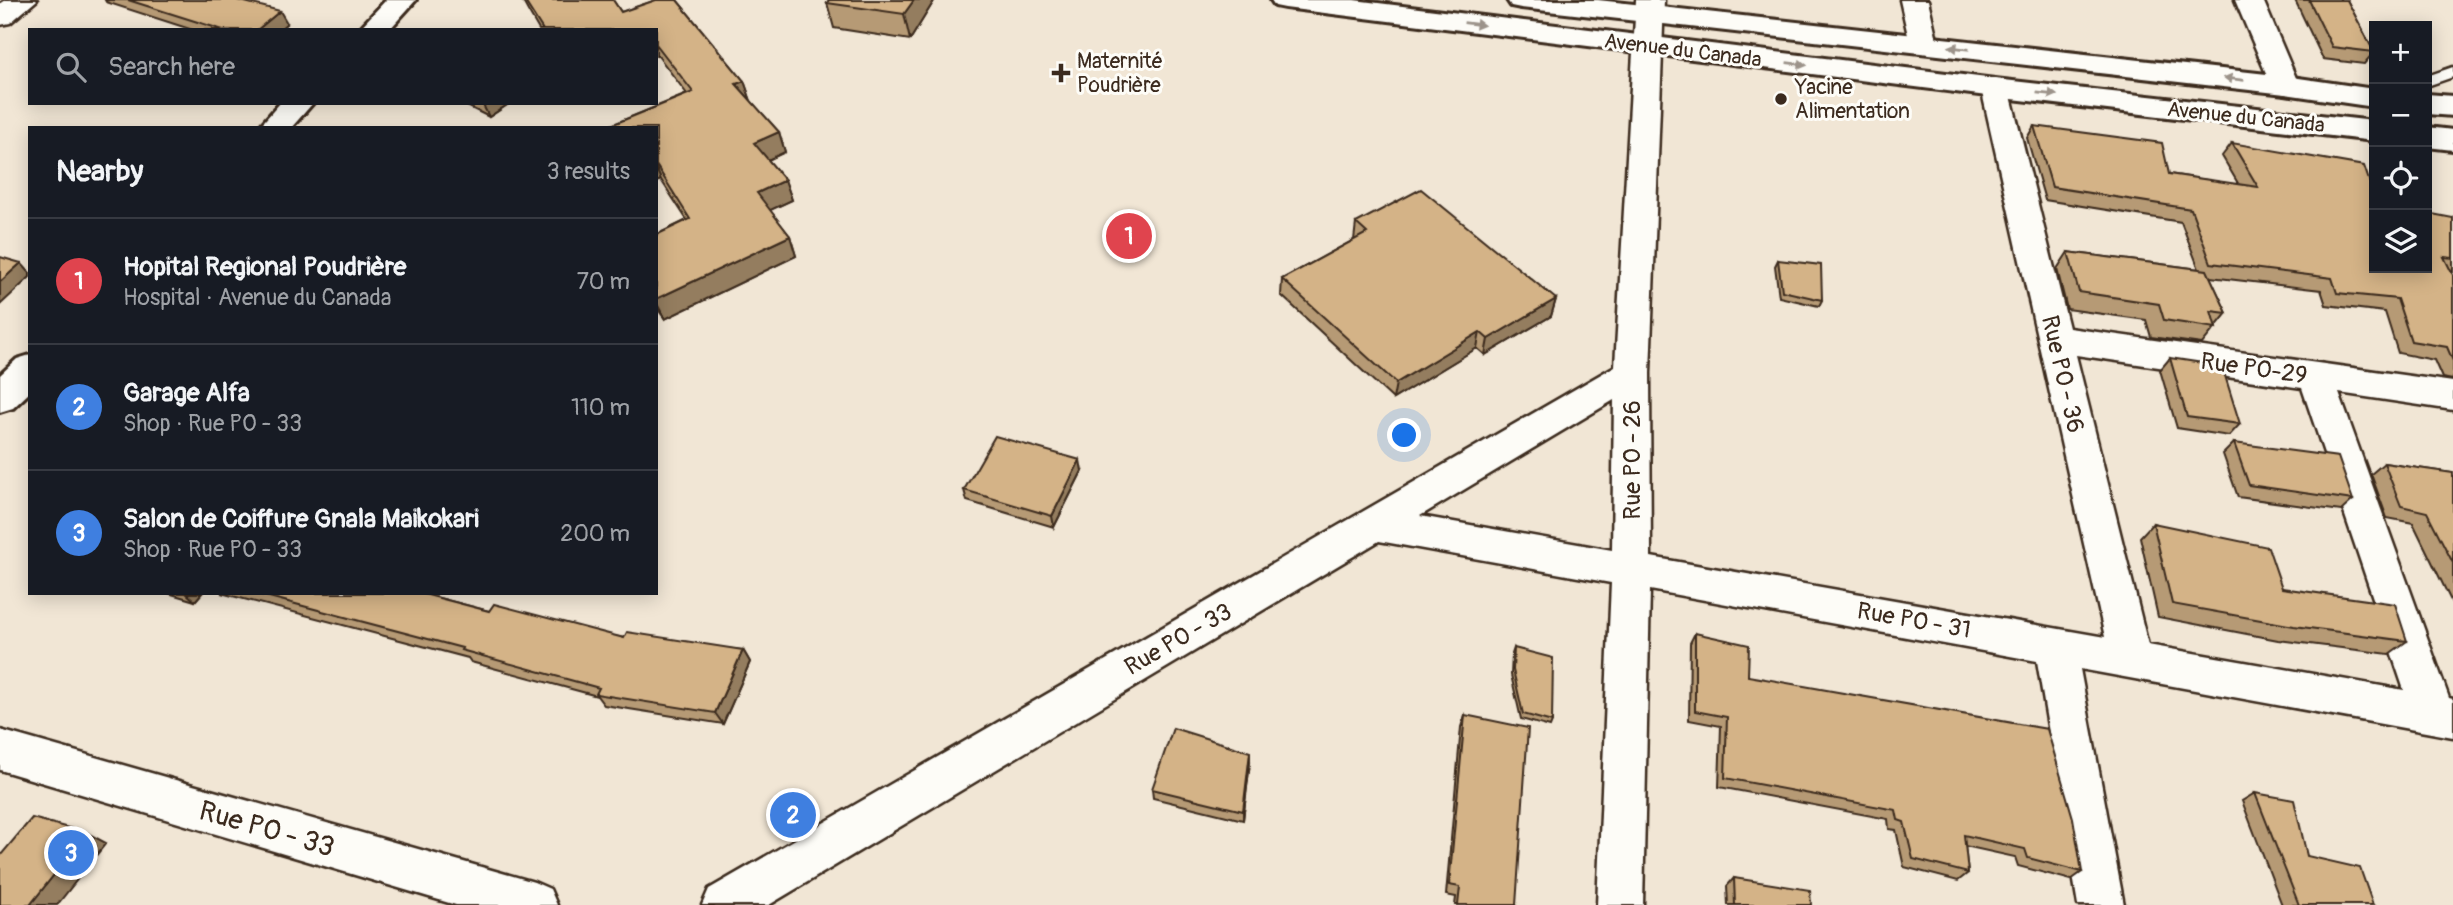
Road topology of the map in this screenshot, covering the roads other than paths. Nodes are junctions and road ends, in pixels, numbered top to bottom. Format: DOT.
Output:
graph roads {
  1 [pos="23,0"];
  2 [pos="402,0"];
  3 [pos="1285,0"];
  4 [pos="1521,0"];
  5 [pos="1914,0"];
  6 [pos="2249,0"];
  7 [pos="0,17"];
  8 [pos="1650,21"];
  9 [pos="374,28"];
  10 [pos="1924,44"];
  11 [pos="2453,72"];
  12 [pos="2432,78"];
  13 [pos="2284,85"];
  14 [pos="1995,89"];
  15 [pos="2369,97"];
  16 [pos="2432,104"];
  17 [pos="296,105"];
  18 [pos="2453,106"];
  19 [pos="275,126"];
  20 [pos="2369,130"];
  21 [pos="2432,138"];
  22 [pos="2453,140"];
  23 [pos="2055,340"];
  24 [pos="28,371"];
  25 [pos="1632,373"];
  26 [pos="2316,377"];
  27 [pos="2453,396"];
  28 [pos="0,398"];
  29 [pos="1374,524"];
  30 [pos="1632,570"];
  31 [pos="2055,645"];
  32 [pos="2131,659"];
  33 [pos="2443,716"];
  34 [pos="0,750"];
  35 [pos="434,892"];
  36 [pos="534,905"];
  37 [pos="725,905"];
  38 [pos="1620,905"];
  39 [pos="2101,905"];
  1 -- 7 [label="street"];
  2 -- 9 [label="street"];
  3 -- 8 [label="street, Avenue du Canada, one-way"];
  4 -- 8 [label="street, Avenue du Canada"];
  5 -- 10 [label="street"];
  6 -- 13 [label="street"];
  8 -- 10 [label="street, Avenue du Canada"];
  8 -- 14 [label="street, Avenue du Canada, one-way"];
  8 -- 25 [label="street, Rue PO - 26"];
  13 -- 10 [label="street, Avenue du Canada, one-way"];
  11 -- 12 [label="lane"];
  13 -- 15 [label="street, Avenue du Canada"];
  14 -- 20 [label="street, Avenue du Canada, one-way"];
  14 -- 23 [label="street, Rue PO - 36"];
  16 -- 18 [label="street"];
  17 -- 19 [label="street"];
  21 -- 22 [label="street"];
  23 -- 26 [label="street, Rue PO-29"];
  23 -- 32 [label="street, Rue PO - 36"];
  24 -- 28 [label="street"];
  25 -- 29 [label="street, Rue PO - 33"];
  25 -- 30 [label="street, Rue PO - 26"];
  26 -- 27 [label="street, Rue PO-29"];
  26 -- 33 [label="street"];
  29 -- 30 [label="street, Rue PO - 31"];
  29 -- 37 [label="street, Rue PO - 33"];
  30 -- 31 [label="street, Rue PO - 31"];
  30 -- 38 [label="street, Rue PO - 26"];
  31 -- 32 [label="street, Rue PO - 31"];
  31 -- 39 [label="street"];
  32 -- 33 [label="street, Rue PO - 31"];
  34 -- 35 [label="street, Rue PO - 33"];
  35 -- 36 [label="street, Rue PO - 33"];
}
